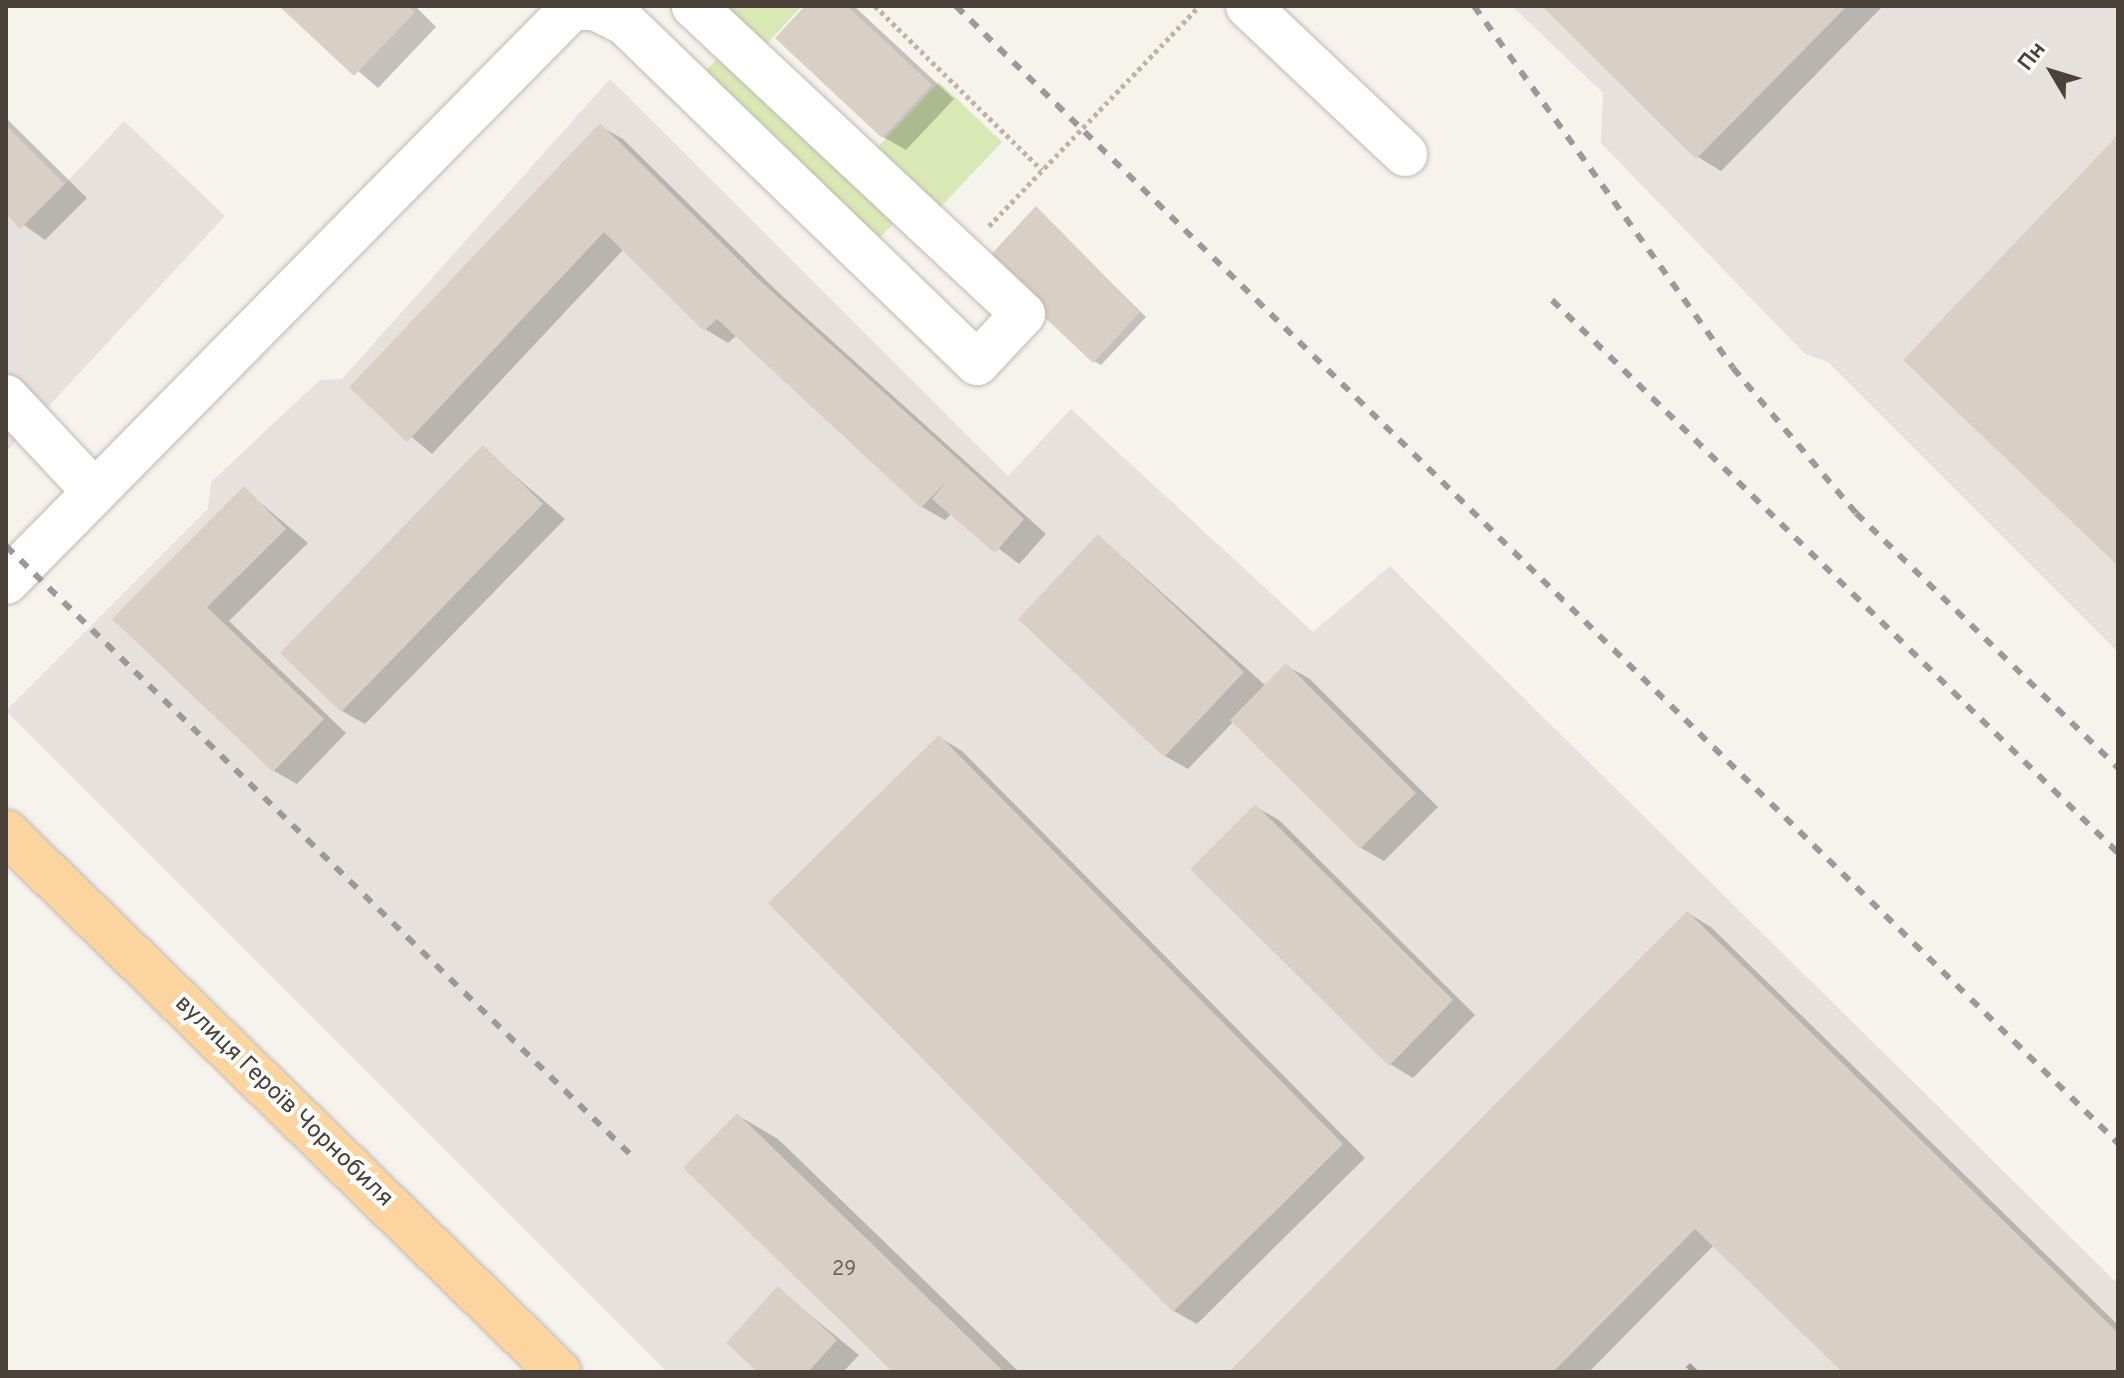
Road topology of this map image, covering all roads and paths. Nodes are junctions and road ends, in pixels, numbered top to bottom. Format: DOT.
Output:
graph roads {
  1 [pos="694,6"];
  2 [pos="875,6"];
  3 [pos="1199,6"];
  4 [pos="1248,6"];
  5 [pos="573,7"];
  6 [pos="1405,154"];
  7 [pos="1042,170"];
  8 [pos="960,256"];
  9 [pos="6,397"];
  10 [pos="95,492"];
  11 [pos="6,582"];
  12 [pos="6,832"];
  13 [pos="559,1372"];
  1 -- 8 [label="street"];
  2 -- 7 [label="path"];
  3 -- 7 [label="path"];
  4 -- 6 [label="street"];
  5 -- 8 [label="street"];
  5 -- 10 [label="street"];
  7 -- 8 [label="path"];
  9 -- 10 [label="street"];
  10 -- 11 [label="street"];
  12 -- 13 [label="main road, вулиця Героїв Чорнобиля"];
}
